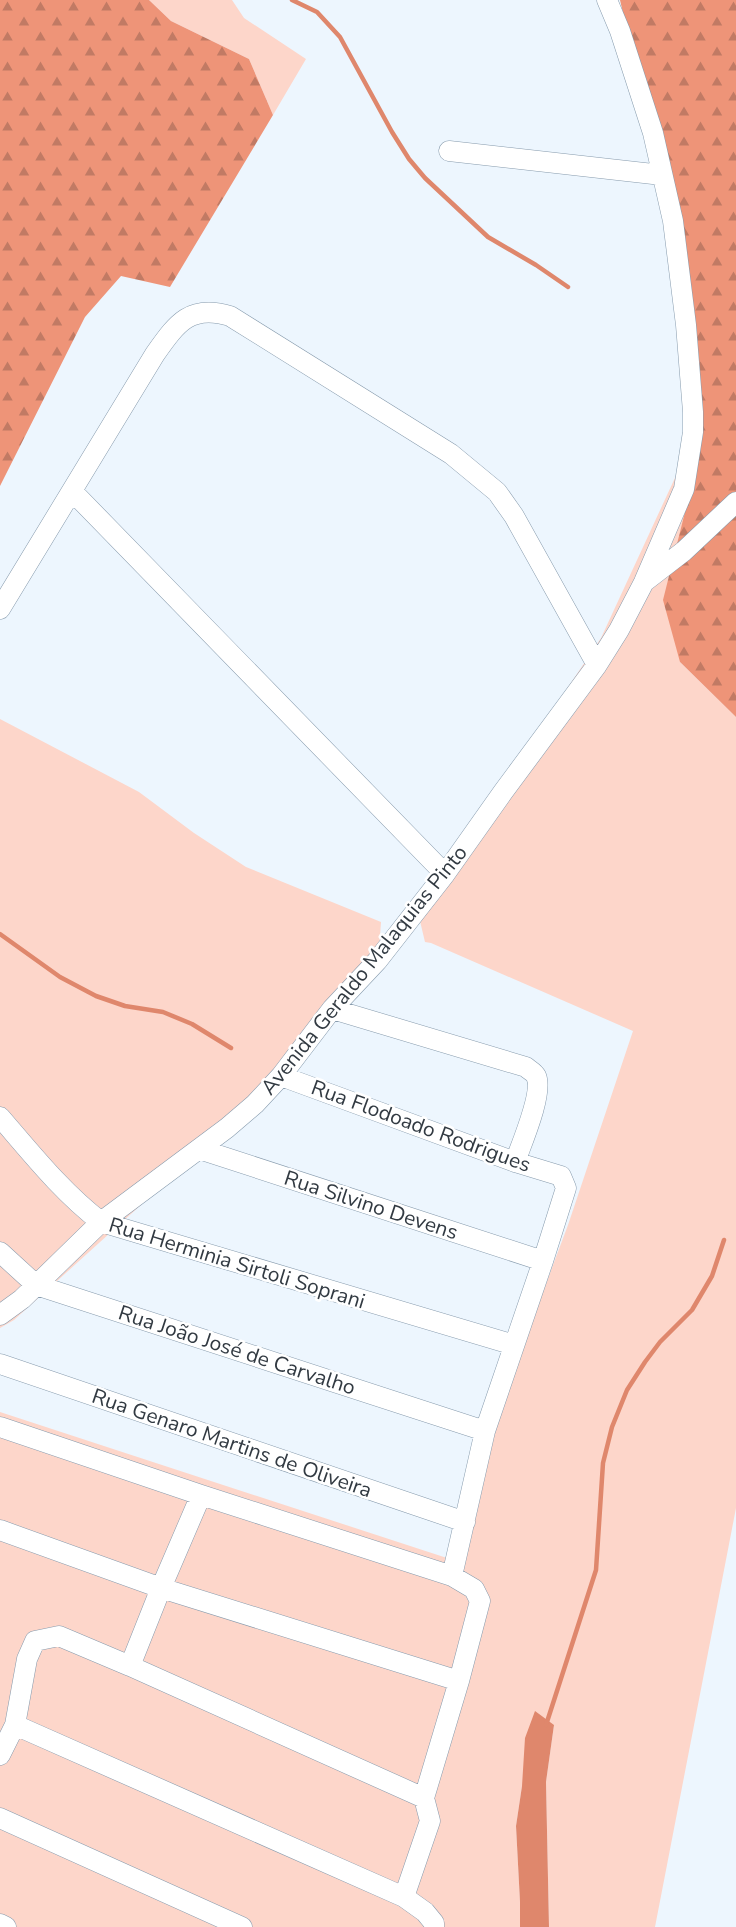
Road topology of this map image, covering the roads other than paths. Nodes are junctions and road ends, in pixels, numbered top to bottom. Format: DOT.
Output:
graph roads {
  1 [pos="607,0"];
  2 [pos="449,151"];
  3 [pos="662,175"];
  4 [pos="72,491"];
  5 [pos="736,502"];
  6 [pos="644,582"];
  7 [pos="0,609"];
  8 [pos="597,665"];
  9 [pos="445,874"];
  10 [pos="332,1009"];
  11 [pos="280,1076"];
  12 [pos="0,1117"];
  13 [pos="199,1149"];
  14 [pos="515,1162"];
  15 [pos="100,1222"];
  16 [pos="0,1252"];
  17 [pos="543,1261"];
  18 [pos="36,1285"];
  19 [pos="0,1316"];
  20 [pos="514,1345"];
  21 [pos="0,1364"];
  22 [pos="0,1427"];
  23 [pos="485,1431"];
  24 [pos="201,1495"];
  25 [pos="465,1522"];
  26 [pos="5,1536"];
  27 [pos="452,1576"];
  28 [pos="161,1588"];
  29 [pos="130,1666"];
  30 [pos="459,1681"];
  31 [pos="15,1725"];
  32 [pos="0,1755"];
  33 [pos="424,1797"];
  34 [pos="0,1818"];
  35 [pos="404,1897"];
  36 [pos="211,1921"];
  37 [pos="0,1924"];
  38 [pos="6,1927"];
  39 [pos="242,1927"];
  40 [pos="434,1927"];
  1 -- 3 [label="street, Avenida Geraldo Malaquias Pinto"];
  2 -- 3 [label="street"];
  3 -- 6 [label="street, Avenida Geraldo Malaquias Pinto"];
  4 -- 7 [label="street"];
  4 -- 8 [label="street"];
  4 -- 9 [label="street"];
  5 -- 6 [label="street"];
  6 -- 8 [label="street, Avenida Geraldo Malaquias Pinto"];
  8 -- 9 [label="street, Avenida Geraldo Malaquias Pinto"];
  9 -- 10 [label="street, Avenida Geraldo Malaquias Pinto"];
  10 -- 11 [label="street, Avenida Geraldo Malaquias Pinto"];
  10 -- 14 [label="street"];
  11 -- 13 [label="street, Avenida Geraldo Malaquias Pinto"];
  11 -- 14 [label="street, Rua Flodoado Rodrigues"];
  12 -- 15 [label="street, Rua Herminia Sirtoli Soprani"];
  13 -- 15 [label="street, Avenida Geraldo Malaquias Pinto"];
  13 -- 17 [label="street, Rua Silvino Devens"];
  14 -- 17 [label="street, Rua Flodoado Rodrigues"];
  15 -- 18 [label="street, Avenida Geraldo Malaquias Pinto"];
  15 -- 20 [label="street, Rua Herminia Sirtoli Soprani"];
  16 -- 18 [label="street, Rua João José de Carvalho"];
  17 -- 20 [label="street"];
  18 -- 19 [label="street, Avenida Geraldo Malaquias Pinto"];
  18 -- 23 [label="street, Rua João José de Carvalho"];
  20 -- 23 [label="street"];
  21 -- 25 [label="street, Rua Genaro Martins de Oliveira"];
  22 -- 24 [label="street"];
  23 -- 25 [label="street"];
  24 -- 27 [label="street"];
  24 -- 28 [label="street"];
  25 -- 27 [label="street"];
  26 -- 28 [label="street"];
  27 -- 30 [label="street"];
  28 -- 29 [label="street"];
  28 -- 30 [label="street"];
  29 -- 31 [label="street"];
  29 -- 33 [label="street"];
  30 -- 33 [label="street"];
  31 -- 32 [label="street"];
  31 -- 35 [label="street"];
  33 -- 35 [label="street"];
  34 -- 36 [label="street"];
  35 -- 40 [label="street"];
  36 -- 39 [label="street"];
  37 -- 38 [label="street"];
}
